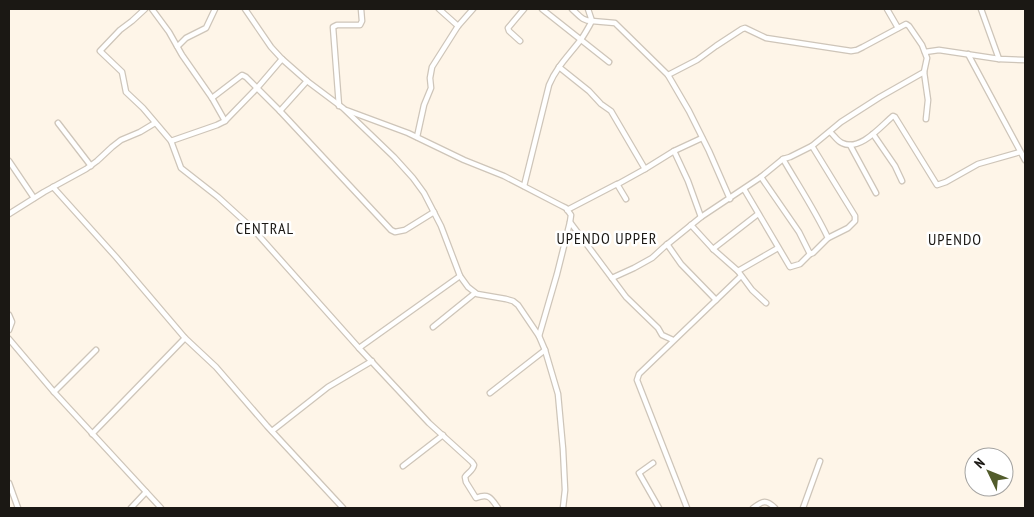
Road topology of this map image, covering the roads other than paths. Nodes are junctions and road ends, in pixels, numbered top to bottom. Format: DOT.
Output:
graph roads {
  1 [pos="145,9"];
  2 [pos="152,9"];
  3 [pos="215,9"];
  4 [pos="245,9"];
  5 [pos="361,9"];
  6 [pos="440,9"];
  7 [pos="473,9"];
  8 [pos="524,9"];
  9 [pos="542,9"];
  10 [pos="572,9"];
  11 [pos="588,9"];
  12 [pos="887,9"];
  13 [pos="981,9"];
  14 [pos="135,10"];
  15 [pos="141,13"];
  16 [pos="592,22"];
  17 [pos="458,26"];
  18 [pos="898,28"];
  19 [pos="580,40"];
  20 [pos="520,41"];
  21 [pos="177,46"];
  22 [pos="926,52"];
  23 [pos="968,54"];
  24 [pos="282,59"];
  25 [pos="1000,59"];
  26 [pos="1025,60"];
  27 [pos="609,62"];
  28 [pos="559,67"];
  29 [pos="924,72"];
  30 [pos="668,75"];
  31 [pos="307,81"];
  32 [pos="258,88"];
  33 [pos="212,98"];
  34 [pos="341,107"];
  35 [pos="280,111"];
  36 [pos="926,119"];
  37 [pos="226,120"];
  38 [pos="58,123"];
  39 [pos="155,123"];
  40 [pos="830,132"];
  41 [pos="874,134"];
  42 [pos="416,137"];
  43 [pos="702,138"];
  44 [pos="171,141"];
  45 [pos="850,145"];
  46 [pos="812,146"];
  47 [pos="674,151"];
  48 [pos="1020,152"];
  49 [pos="783,159"];
  50 [pos="1025,160"];
  51 [pos="9,161"];
  52 [pos="91,166"];
  53 [pos="645,169"];
  54 [pos="761,177"];
  55 [pos="902,181"];
  56 [pos="618,184"];
  57 [pos="524,186"];
  58 [pos="53,187"];
  59 [pos="744,188"];
  60 [pos="876,193"];
  61 [pos="34,198"];
  62 [pos="626,199"];
  63 [pos="730,199"];
  64 [pos="567,210"];
  65 [pos="434,212"];
  66 [pos="9,214"];
  67 [pos="758,214"];
  68 [pos="701,217"];
  69 [pos="570,222"];
  70 [pos="691,225"];
  71 [pos="828,238"];
  72 [pos="667,244"];
  73 [pos="778,248"];
  74 [pos="713,249"];
  75 [pos="810,254"];
  76 [pos="740,274"];
  77 [pos="460,276"];
  78 [pos="612,278"];
  79 [pos="475,292"];
  80 [pos="716,300"];
  81 [pos="766,303"];
  82 [pos="9,315"];
  83 [pos="433,327"];
  84 [pos="9,330"];
  85 [pos="539,336"];
  86 [pos="185,338"];
  87 [pos="9,339"];
  88 [pos="673,340"];
  89 [pos="359,348"];
  90 [pos="96,350"];
  91 [pos="545,350"];
  92 [pos="372,361"];
  93 [pos="54,392"];
  94 [pos="490,393"];
  95 [pos="272,431"];
  96 [pos="92,434"];
  97 [pos="443,435"];
  98 [pos="820,461"];
  99 [pos="653,463"];
  100 [pos="403,466"];
  101 [pos="9,483"];
  102 [pos="146,492"];
  103 [pos="18,508"];
  104 [pos="131,508"];
  105 [pos="161,508"];
  106 [pos="343,508"];
  107 [pos="498,508"];
  108 [pos="563,508"];
  109 [pos="659,508"];
  110 [pos="687,508"];
  111 [pos="753,508"];
  112 [pos="775,508"];
  113 [pos="803,508"];
  1 -- 15 [label="street"];
  2 -- 21 [label="street"];
  3 -- 21 [label="street"];
  4 -- 24 [label="street"];
  5 -- 34 [label="street"];
  6 -- 17 [label="street"];
  7 -- 17 [label="street"];
  8 -- 20 [label="street"];
  9 -- 19 [label="street"];
  10 -- 16 [label="street"];
  11 -- 16 [label="street"];
  12 -- 18 [label="street"];
  13 -- 25 [label="street"];
  14 -- 15 [label="street"];
  15 -- 39 [label="street"];
  16 -- 19 [label="street"];
  16 -- 30 [label="street"];
  17 -- 42 [label="street"];
  18 -- 22 [label="street"];
  18 -- 30 [label="street"];
  19 -- 27 [label="street"];
  19 -- 28 [label="street"];
  21 -- 33 [label="street"];
  22 -- 23 [label="street"];
  22 -- 29 [label="street"];
  23 -- 25 [label="street"];
  23 -- 48 [label="street"];
  24 -- 31 [label="street"];
  24 -- 32 [label="street"];
  25 -- 26 [label="street"];
  28 -- 53 [label="street"];
  28 -- 57 [label="street"];
  29 -- 36 [label="street"];
  29 -- 40 [label="street"];
  30 -- 43 [label="street"];
  31 -- 34 [label="street"];
  31 -- 35 [label="street"];
  32 -- 33 [label="street"];
  32 -- 35 [label="street"];
  32 -- 37 [label="street"];
  33 -- 37 [label="street"];
  34 -- 42 [label="street"];
  34 -- 65 [label="street"];
  35 -- 65 [label="street"];
  37 -- 44 [label="street"];
  38 -- 52 [label="street"];
  39 -- 44 [label="street"];
  39 -- 52 [label="street"];
  40 -- 45 [label="street"];
  40 -- 46 [label="street"];
  41 -- 45 [label="street"];
  41 -- 48 [label="street"];
  41 -- 55 [label="street"];
  42 -- 57 [label="street"];
  43 -- 47 [label="street"];
  43 -- 63 [label="street"];
  44 -- 89 [label="street"];
  45 -- 60 [label="street"];
  46 -- 49 [label="street"];
  46 -- 71 [label="street"];
  47 -- 53 [label="street"];
  47 -- 68 [label="street"];
  48 -- 50 [label="street"];
  49 -- 54 [label="street"];
  49 -- 71 [label="street"];
  51 -- 61 [label="street"];
  52 -- 58 [label="street"];
  53 -- 56 [label="street"];
  54 -- 59 [label="street"];
  54 -- 75 [label="street"];
  56 -- 62 [label="street"];
  56 -- 64 [label="street"];
  57 -- 64 [label="street"];
  58 -- 61 [label="street"];
  58 -- 86 [label="street"];
  59 -- 63 [label="street"];
  59 -- 67 [label="street"];
  61 -- 66 [label="street"];
  63 -- 68 [label="street"];
  64 -- 69 [label="street"];
  65 -- 77 [label="street"];
  67 -- 73 [label="street"];
  67 -- 74 [label="street"];
  68 -- 70 [label="street"];
  69 -- 78 [label="street"];
  69 -- 85 [label="street"];
  70 -- 72 [label="street"];
  70 -- 74 [label="street"];
  71 -- 75 [label="street"];
  72 -- 78 [label="street"];
  72 -- 80 [label="street"];
  73 -- 75 [label="street"];
  73 -- 76 [label="street"];
  74 -- 76 [label="street"];
  76 -- 80 [label="street"];
  76 -- 81 [label="street"];
  77 -- 79 [label="street"];
  77 -- 89 [label="street"];
  78 -- 88 [label="street"];
  79 -- 83 [label="street"];
  79 -- 85 [label="street"];
  80 -- 88 [label="street"];
  82 -- 84 [label="street"];
  85 -- 91 [label="street"];
  86 -- 95 [label="street"];
  86 -- 96 [label="street"];
  87 -- 93 [label="street"];
  88 -- 110 [label="street"];
  89 -- 92 [label="street"];
  90 -- 93 [label="street"];
  91 -- 94 [label="street"];
  91 -- 108 [label="street"];
  92 -- 95 [label="street"];
  92 -- 97 [label="street"];
  93 -- 96 [label="street"];
  95 -- 106 [label="street"];
  96 -- 102 [label="street"];
  97 -- 100 [label="street"];
  97 -- 107 [label="street"];
  98 -- 113 [label="street"];
  99 -- 109 [label="street"];
  101 -- 103 [label="street"];
  102 -- 104 [label="street"];
  102 -- 105 [label="street"];
  111 -- 112 [label="street"];
}
